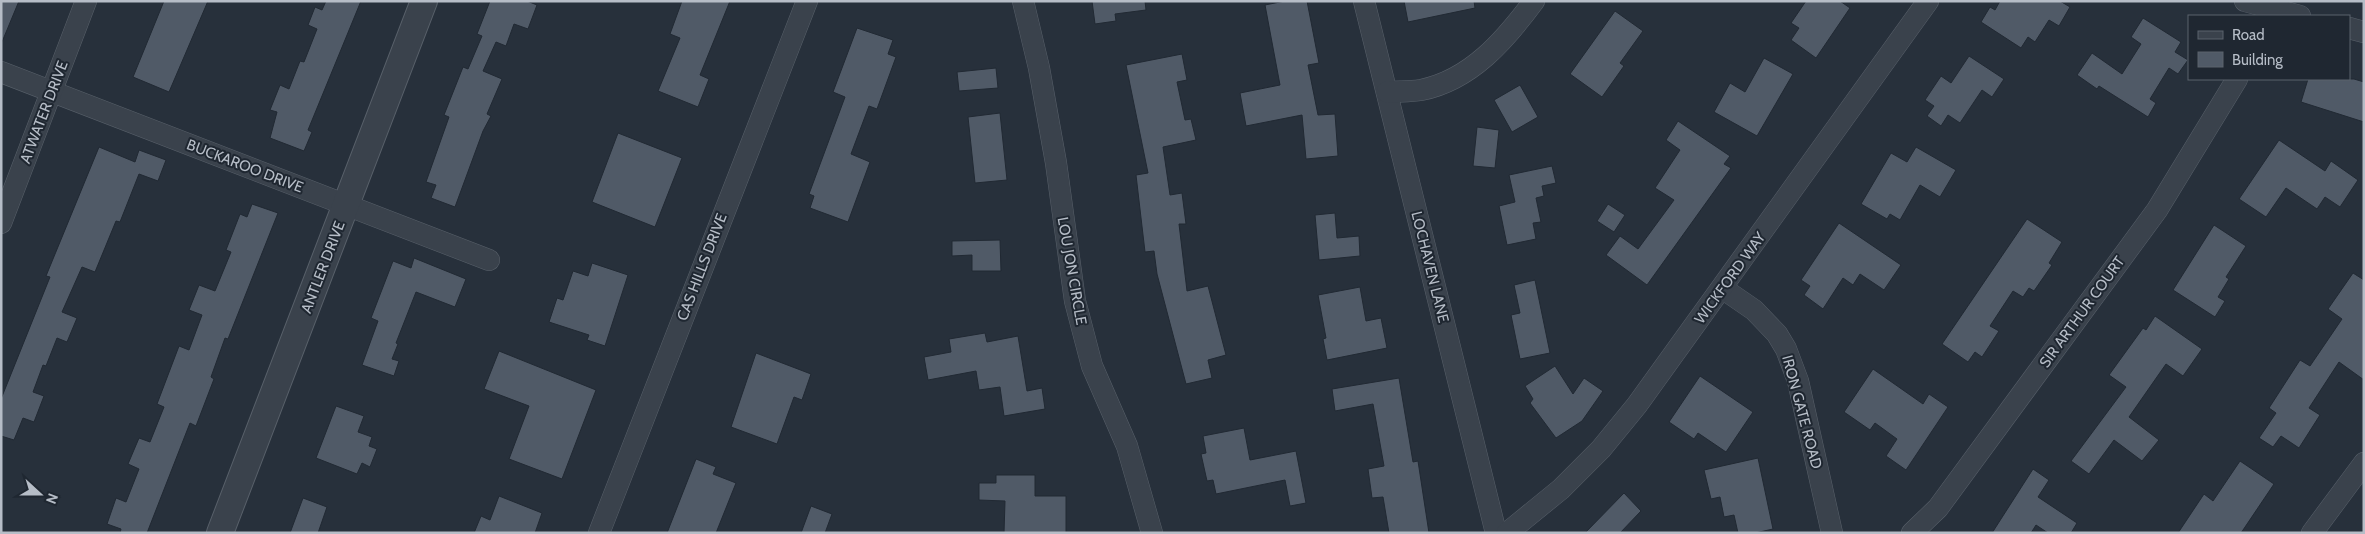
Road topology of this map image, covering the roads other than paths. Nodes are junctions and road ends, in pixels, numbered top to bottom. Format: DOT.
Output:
graph roads {
  1 [pos="86,1"];
  2 [pos="424,1"];
  3 [pos="807,1"];
  4 [pos="1024,1"];
  5 [pos="1364,1"];
  6 [pos="1534,1"];
  7 [pos="1928,1"];
  8 [pos="2245,1"];
  9 [pos="2287,11"];
  10 [pos="2350,28"];
  11 [pos="2364,32"];
  12 [pos="1,72"];
  13 [pos="2236,80"];
  14 [pos="51,92"];
  15 [pos="1387,92"];
  16 [pos="347,205"];
  17 [pos="1,223"];
  18 [pos="489,260"];
  19 [pos="1722,288"];
  20 [pos="2364,463"];
  21 [pos="220,533"];
  22 [pos="599,533"];
  23 [pos="1152,533"];
  24 [pos="1496,533"];
  25 [pos="1507,533"];
  26 [pos="1832,533"];
  27 [pos="1912,533"];
  28 [pos="2312,533"];
  1 -- 14 [label="street, ATWATER DRIVE"];
  2 -- 16 [label="street, ANTLER DRIVE"];
  3 -- 22 [label="street, CAS HILLS DRIVE"];
  4 -- 23 [label="street, LOU JON CIRCLE"];
  5 -- 15 [label="street, LOCHAVEN LANE"];
  6 -- 15 [label="street"];
  7 -- 19 [label="street, WICKFORD WAY"];
  8 -- 9 [label="street"];
  10 -- 11 [label="street"];
  12 -- 14 [label="street, BUCKAROO DRIVE"];
  13 -- 27 [label="street, SIR ARTHUR COURT"];
  14 -- 16 [label="street, BUCKAROO DRIVE"];
  14 -- 17 [label="street, ATWATER DRIVE"];
  15 -- 24 [label="street, LOCHAVEN LANE"];
  16 -- 18 [label="street, BUCKAROO DRIVE"];
  16 -- 21 [label="street, ANTLER DRIVE"];
  19 -- 25 [label="street, WICKFORD WAY"];
  19 -- 26 [label="street, IRON GATE ROAD"];
  20 -- 28 [label="street"];
}
